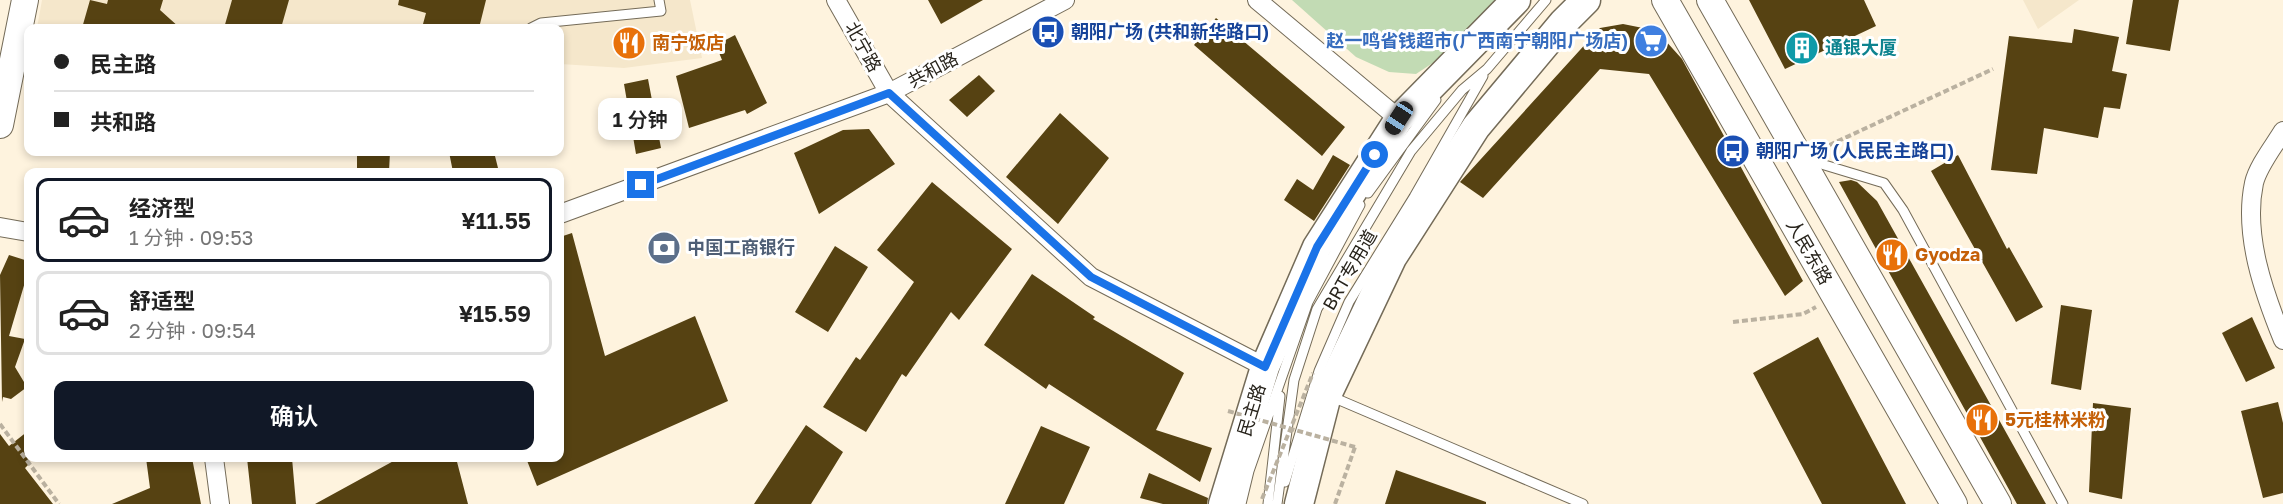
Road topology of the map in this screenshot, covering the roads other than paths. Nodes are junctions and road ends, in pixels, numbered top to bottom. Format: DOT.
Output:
graph roads {
  1 [pos="26,0"];
  2 [pos="659,0"];
  3 [pos="836,0"];
  4 [pos="1065,0"];
  5 [pos="1257,0"];
  6 [pos="1516,0"];
  7 [pos="1530,0"];
  8 [pos="1546,0"];
  9 [pos="1586,0"];
  10 [pos="1665,0"];
  11 [pos="1710,0"];
  12 [pos="539,24"];
  13 [pos="1498,34"];
  14 [pos="1487,69"];
  15 [pos="889,93"];
  16 [pos="1442,94"];
  17 [pos="1399,118"];
  18 [pos="0,125"];
  19 [pos="2283,131"];
  20 [pos="1801,158"];
  21 [pos="564,213"];
  22 [pos="0,227"];
  23 [pos="24,231"];
  24 [pos="2283,340"];
  25 [pos="1274,371"];
  26 [pos="1320,384"];
  27 [pos="215,462"];
  28 [pos="1265,502"];
  29 [pos="220,504"];
  30 [pos="1223,504"];
  31 [pos="1241,504"];
  32 [pos="1278,504"];
  33 [pos="1299,504"];
  34 [pos="1583,504"];
  35 [pos="1954,504"];
  36 [pos="1998,504"];
  37 [pos="2063,504"];
  1 -- 18 [label="main road"];
  2 -- 12 [label="lane"];
  3 -- 15 [label="street, 北宁路"];
  4 -- 15 [label="street, 共和路"];
  5 -- 17 [label="street"];
  6 -- 17 [label="main road, 民主路"];
  7 -- 13 [label="lane"];
  8 -- 14 [label="lane, BRT专用道"];
  9 -- 26 [label="main road"];
  10 -- 35 [label="main road, 人民东路"];
  11 -- 20 [label="main road"];
  14 -- 32 [label="lane, BRT专用道"];
  14 -- 32 [label="lane, BRT专用道"];
  15 -- 21 [label="street, 共和路"];
  15 -- 25 [label="street, 北宁路"];
  16 -- 25 [label="lane, BRT专用道"];
  17 -- 25 [label="main road, 民主路"];
  19 -- 24 [label="street"];
  20 -- 36 [label="main road"];
  20 -- 37 [label="lane"];
  22 -- 23 [label="street"];
  25 -- 28 [label="lane, BRT专用道"];
  25 -- 30 [label="main road, 民主路"];
  25 -- 31 [label="lane, BRT专用道"];
  26 -- 33 [label="main road"];
  26 -- 34 [label="lane"];
  27 -- 29 [label="street"];
}
